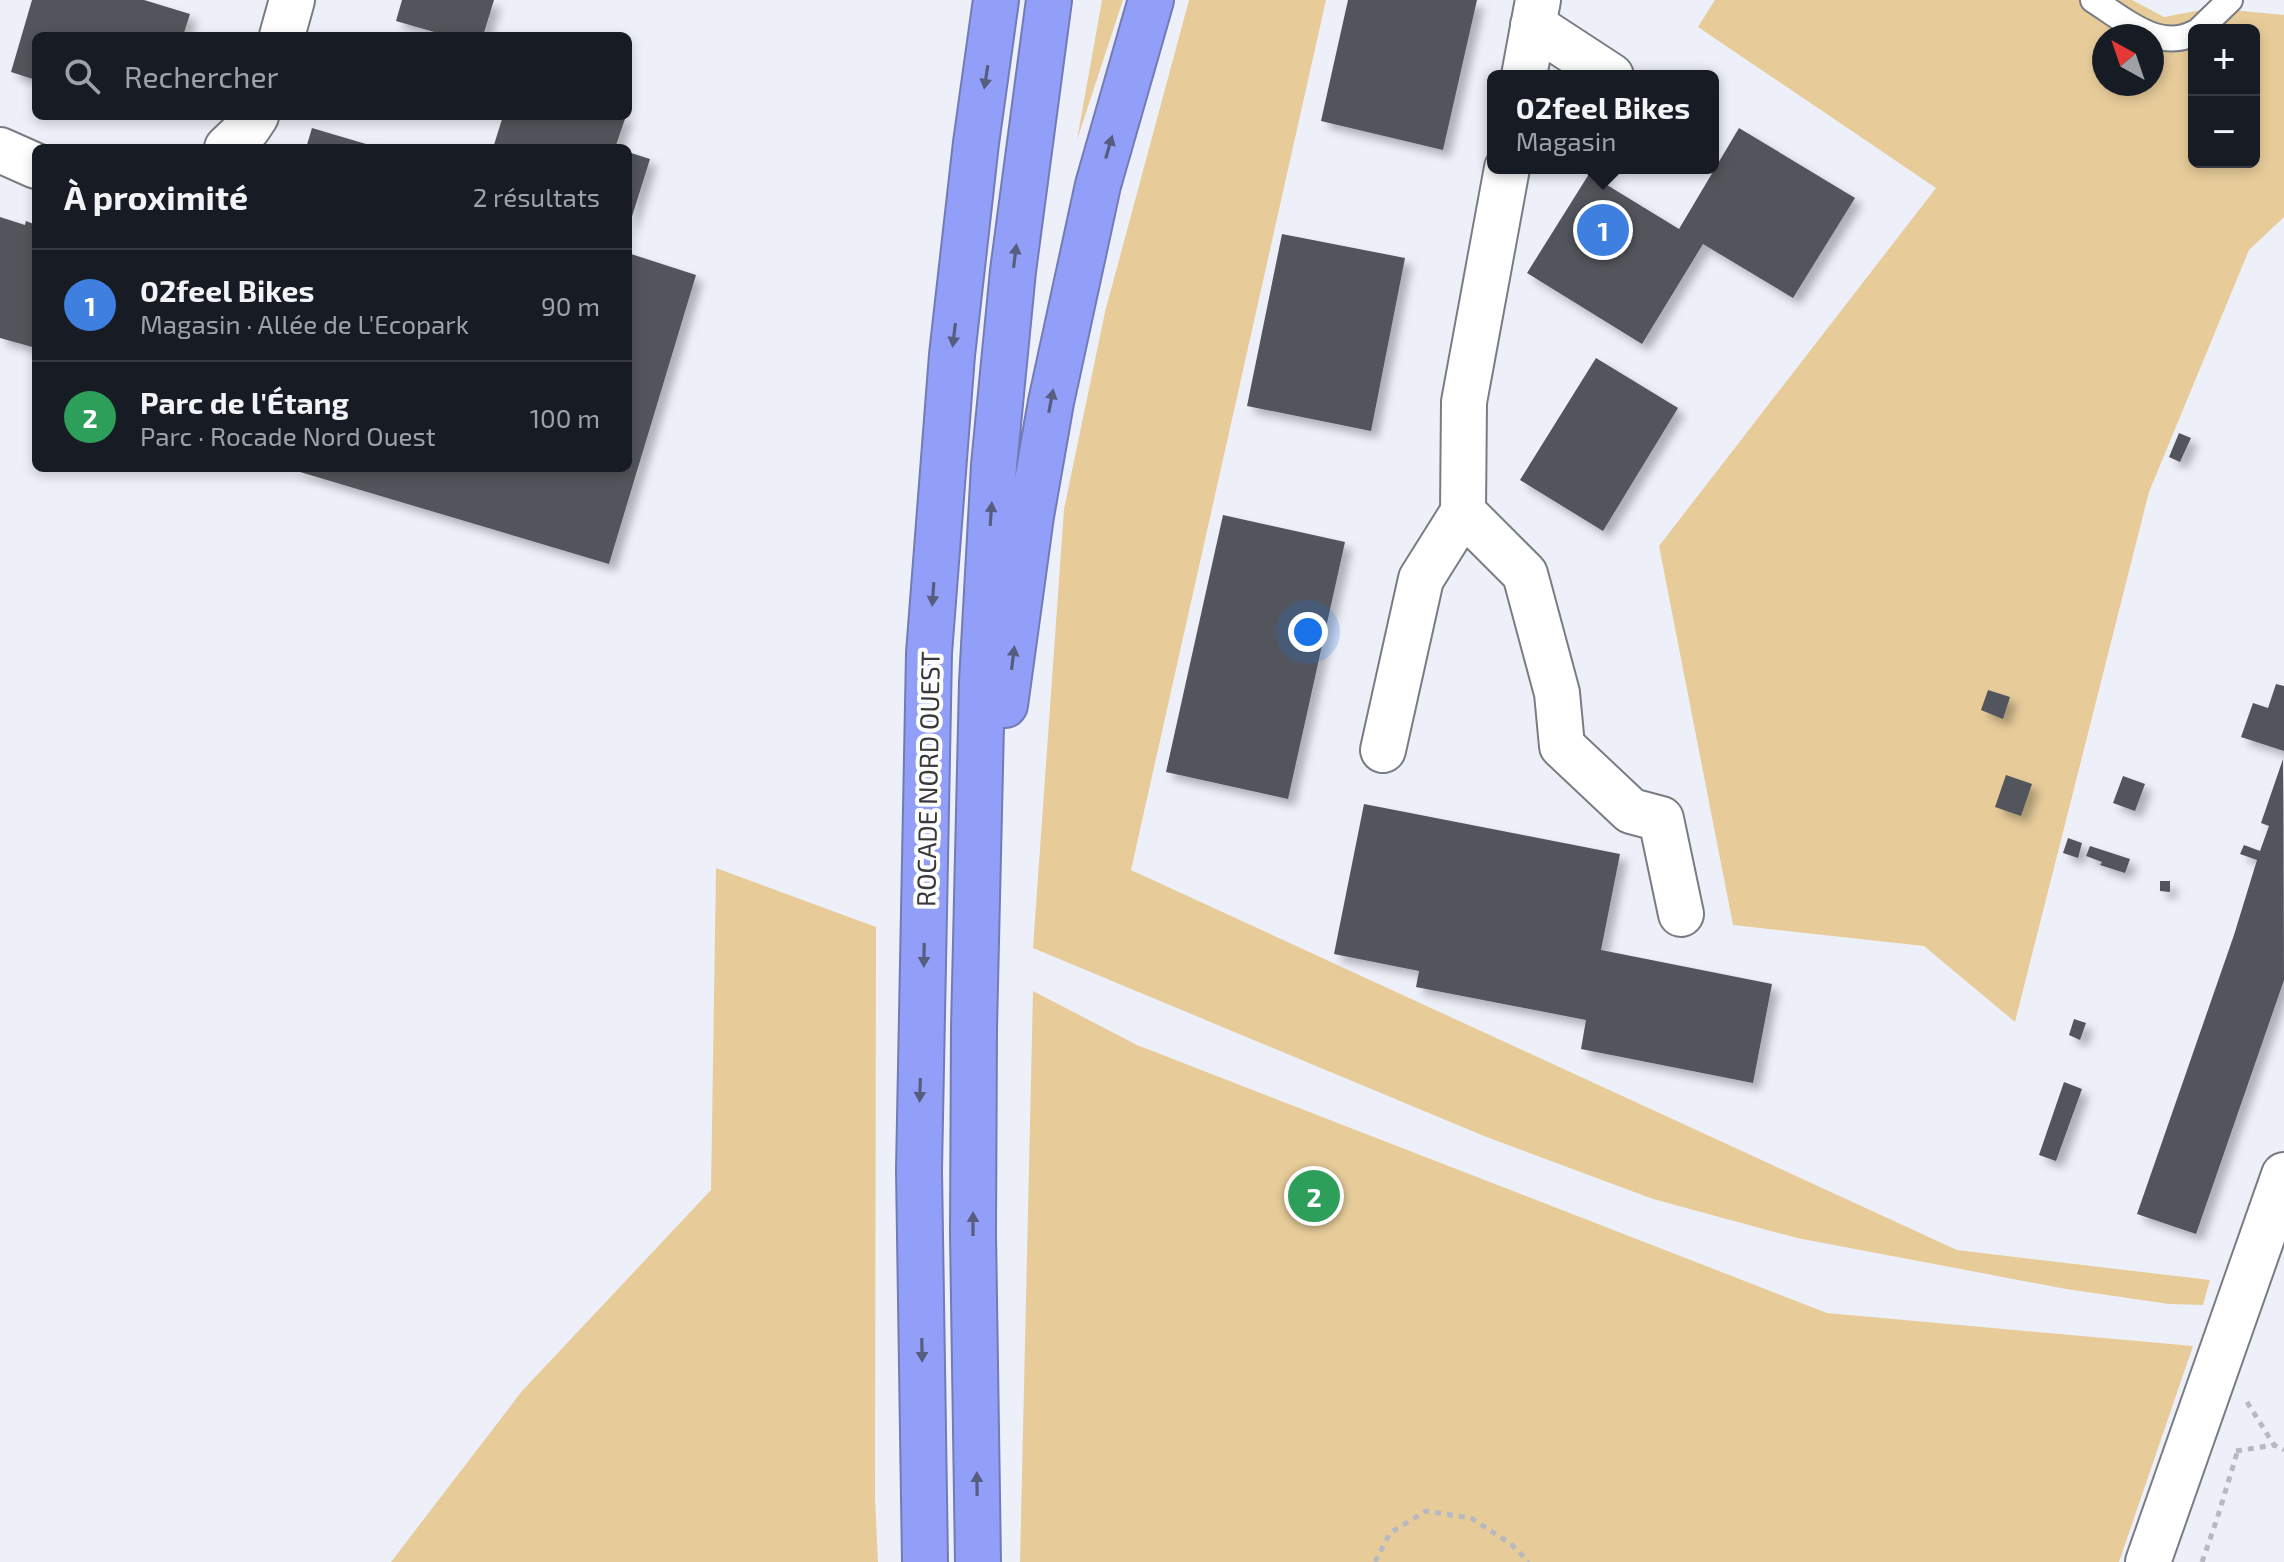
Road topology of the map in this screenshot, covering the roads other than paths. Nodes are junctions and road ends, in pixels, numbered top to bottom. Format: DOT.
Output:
graph roads {
  1 [pos="292,0"];
  2 [pos="996,0"];
  3 [pos="1049,0"];
  4 [pos="1151,0"];
  5 [pos="2093,0"];
  6 [pos="2230,0"];
  7 [pos="1536,13"];
  8 [pos="2204,24"];
  9 [pos="283,32"];
  10 [pos="2188,36"];
  11 [pos="1525,70"];
  12 [pos="1604,70"];
  13 [pos="253,120"];
  14 [pos="231,144"];
  15 [pos="0,150"];
  16 [pos="32,164"];
  17 [pos="1506,174"];
  18 [pos="1463,512"];
  19 [pos="1383,750"];
  20 [pos="979,835"];
  21 [pos="1681,914"];
  22 [pos="2284,1175"];
  23 [pos="925,1562"];
  24 [pos="978,1562"];
  25 [pos="2148,1562"];
  1 -- 9 [label="street"];
  2 -- 23 [label="highway, ROCADE NORD OUEST, one-way"];
  20 -- 3 [label="highway, ROCADE NORD OUEST, one-way"];
  20 -- 4 [label="highway, one-way"];
  5 -- 10 [label="lane"];
  6 -- 8 [label="lane"];
  7 -- 11 [label="street"];
  7 -- 12 [label="street"];
  13 -- 14 [label="street"];
  15 -- 16 [label="street"];
  17 -- 18 [label="street"];
  18 -- 19 [label="street"];
  18 -- 21 [label="street"];
  24 -- 20 [label="highway, ROCADE NORD OUEST, one-way"];
  22 -- 25 [label="street"];
}
